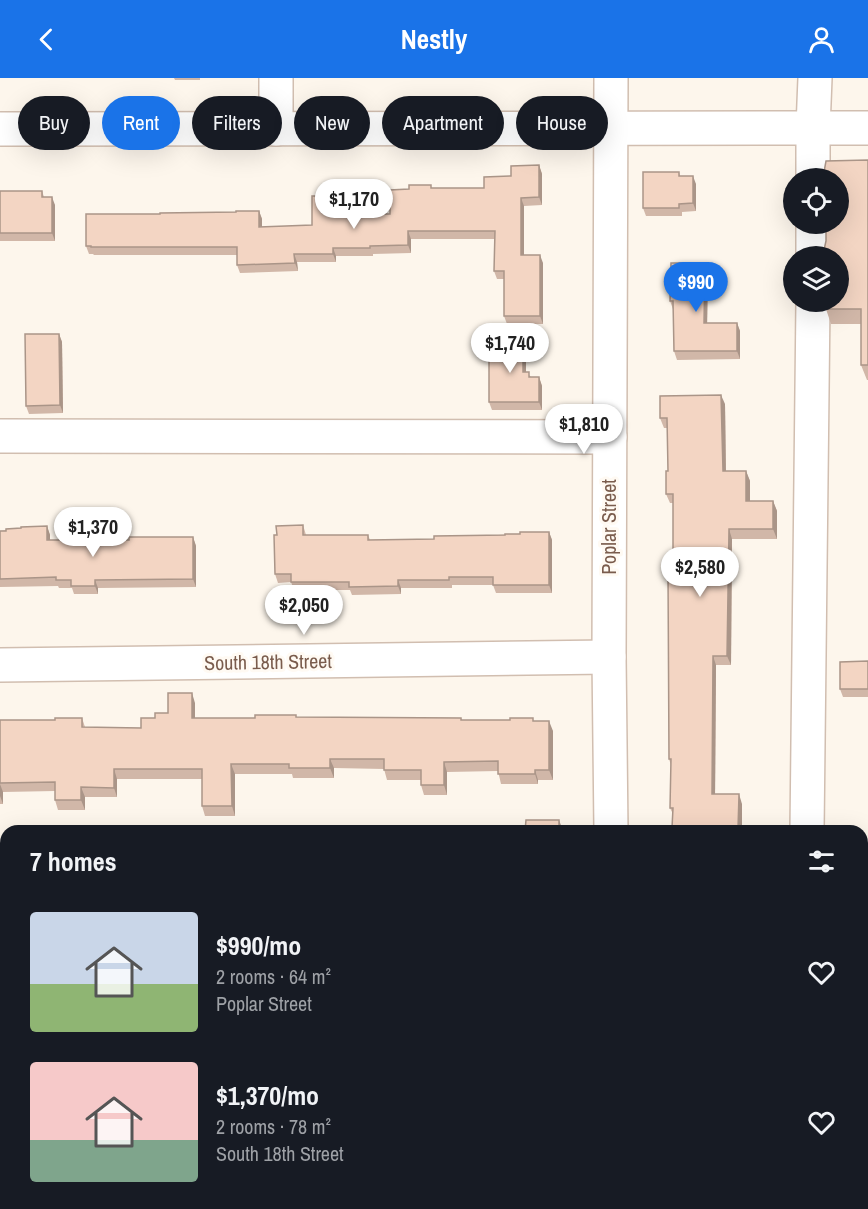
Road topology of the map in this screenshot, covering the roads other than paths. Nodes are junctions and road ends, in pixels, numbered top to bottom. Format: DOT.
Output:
graph roads {
  1 [pos="276,78"];
  2 [pos="611,78"];
  3 [pos="815,78"];
  4 [pos="276,96"];
  5 [pos="611,127"];
  6 [pos="813,128"];
  7 [pos="868,128"];
  8 [pos="0,129"];
  9 [pos="192,129"];
  10 [pos="282,129"];
  11 [pos="813,168"];
  12 [pos="813,312"];
  13 [pos="0,435"];
  14 [pos="610,437"];
  15 [pos="609,657"];
  16 [pos="0,665"];
  17 [pos="611,825"];
  18 [pos="807,825"];
  1 -- 4 [label="street"];
  2 -- 5 [label="street, Poplar Street"];
  3 -- 6 [label="street"];
  5 -- 6 [label="street"];
  5 -- 10 [label="street"];
  5 -- 14 [label="street, Poplar Street"];
  6 -- 7 [label="street"];
  6 -- 11 [label="street"];
  8 -- 9 [label="street"];
  12 -- 18 [label="street"];
  13 -- 14 [label="street"];
  14 -- 15 [label="street, Poplar Street"];
  15 -- 16 [label="street, South 18th Street"];
  15 -- 17 [label="street, Poplar Street"];
}
